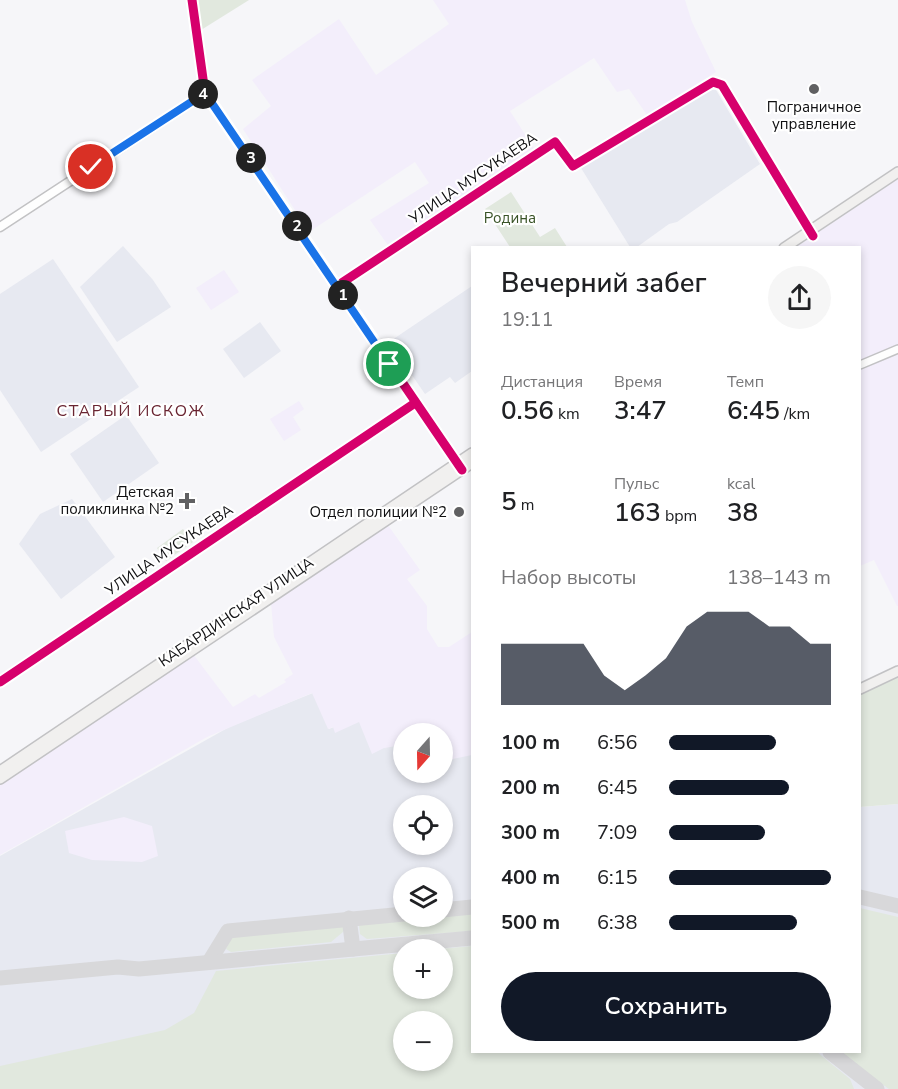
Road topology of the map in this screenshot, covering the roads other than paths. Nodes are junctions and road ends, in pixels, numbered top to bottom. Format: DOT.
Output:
graph roads {
  1 [pos="192,0"];
  2 [pos="205,93"];
  3 [pos="898,172"];
  4 [pos="898,179"];
  5 [pos="0,227"];
  6 [pos="811,233"];
  7 [pos="788,246"];
  8 [pos="797,246"];
  9 [pos="338,286"];
  10 [pos="898,349"];
  11 [pos="861,365"];
  12 [pos="415,403"];
  13 [pos="471,454"];
  14 [pos="471,463"];
  15 [pos="460,466"];
  16 [pos="898,671"];
  17 [pos="0,682"];
  18 [pos="861,689"];
  19 [pos="0,771"];
  20 [pos="0,779"];
  1 -- 2 [label="street"];
  2 -- 5 [label="street"];
  2 -- 9 [label="street"];
  3 -- 6 [label="main road"];
  4 -- 6 [label="main road"];
  6 -- 7 [label="main road"];
  6 -- 8 [label="main road"];
  6 -- 9 [label="street, УЛИЦА МУСУКАЕВА"];
  9 -- 12 [label="street"];
  10 -- 11 [label="street"];
  12 -- 15 [label="street"];
  12 -- 17 [label="street, УЛИЦА МУСУКАЕВА"];
  13 -- 15 [label="main road, КАБАРДИНСКАЯ УЛИЦА"];
  14 -- 15 [label="main road, КАБАРДИНСКАЯ УЛИЦА"];
  15 -- 19 [label="main road, КАБАРДИНСКАЯ УЛИЦА"];
  15 -- 20 [label="main road, КАБАРДИНСКАЯ УЛИЦА"];
  16 -- 18 [label="main road"];
}
